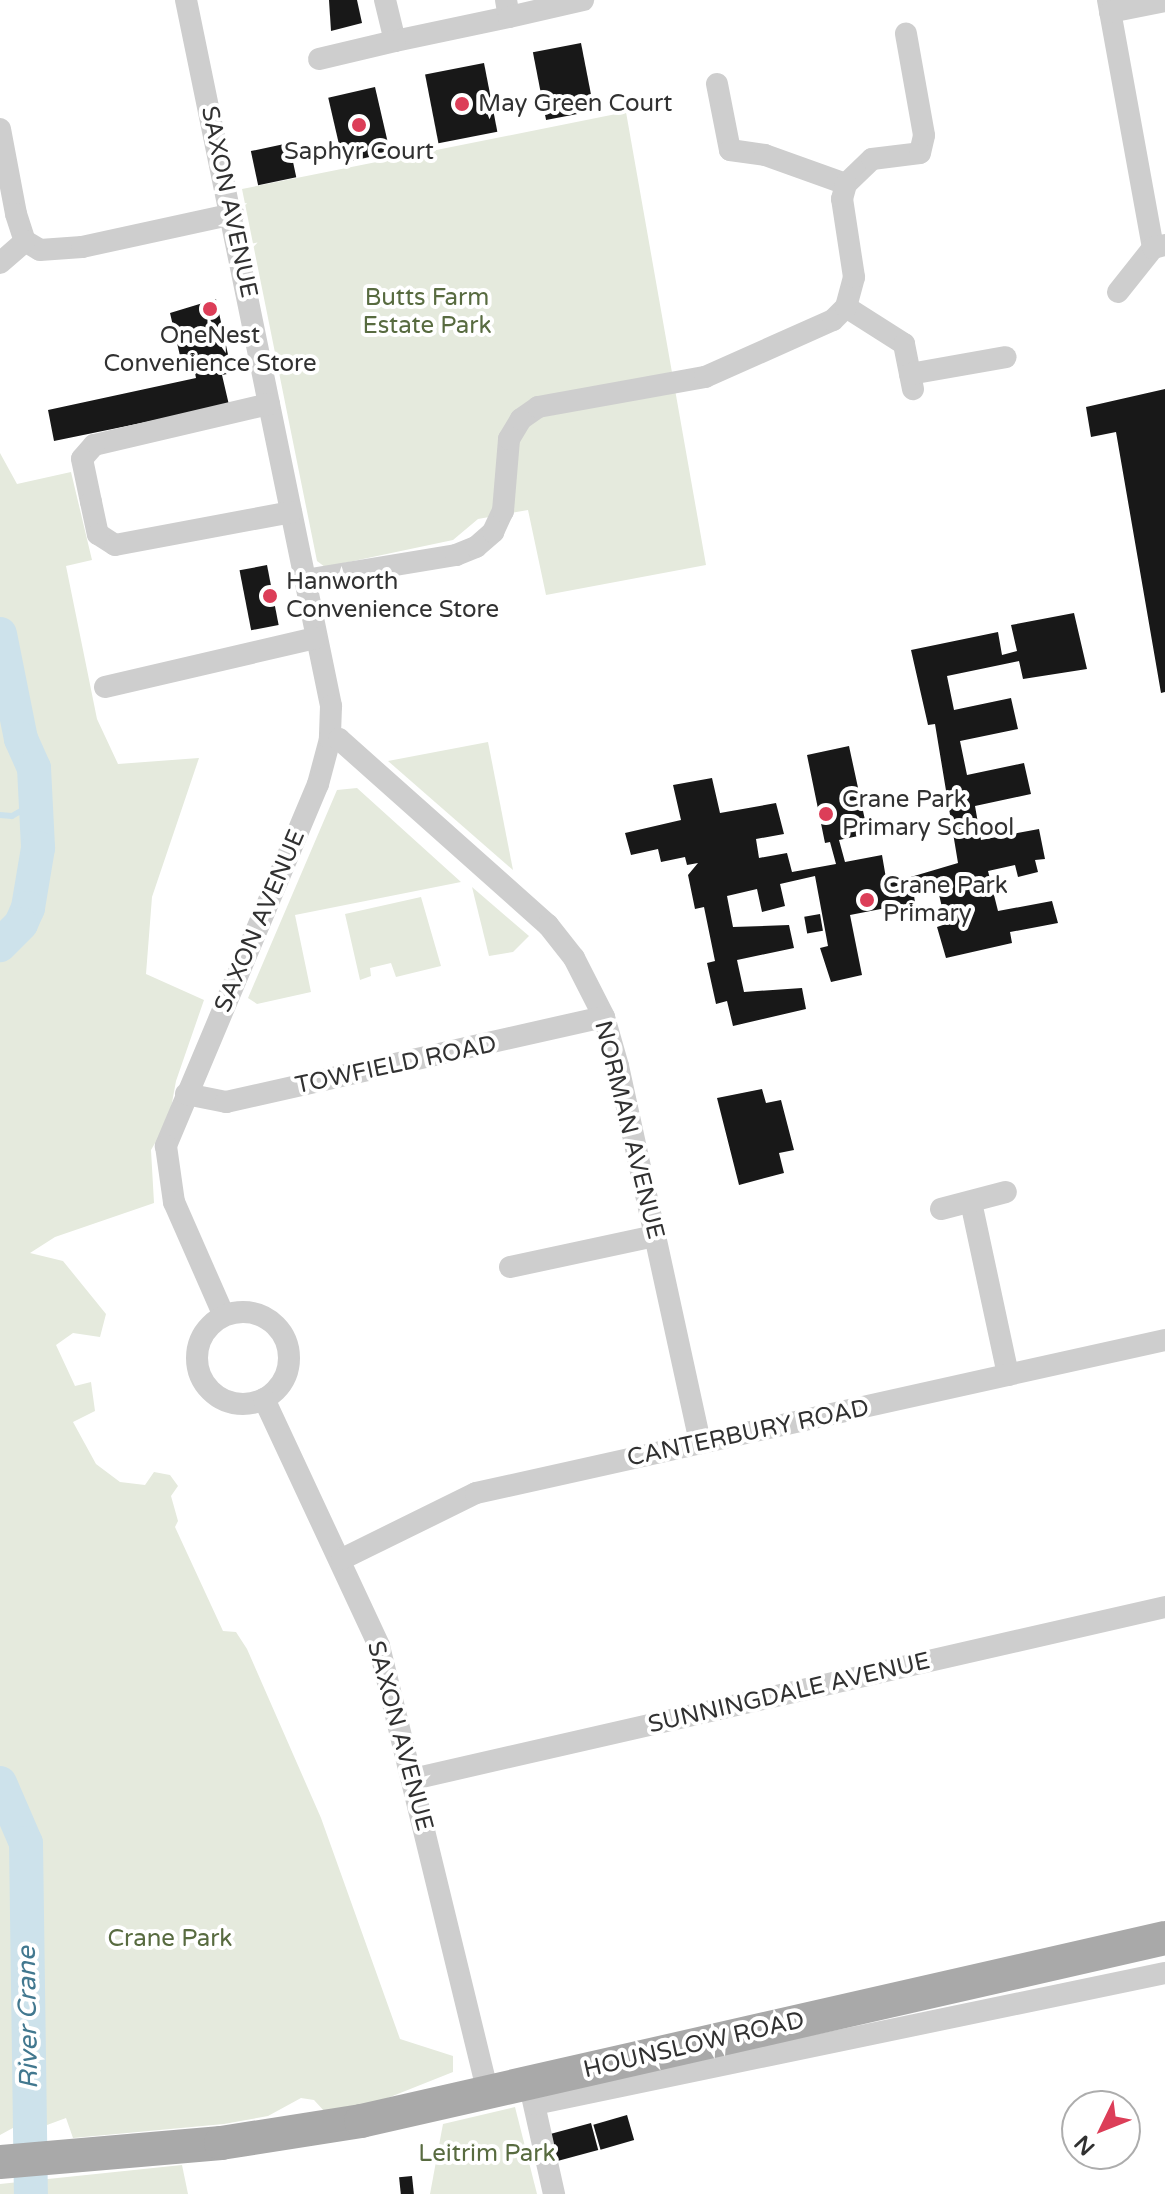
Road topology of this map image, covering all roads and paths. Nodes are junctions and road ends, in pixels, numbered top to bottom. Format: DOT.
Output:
graph roads {
  1 [pos="186,0"];
  2 [pos="385,0"];
  3 [pos="583,0"];
  4 [pos="1165,1"];
  5 [pos="1109,6"];
  6 [pos="508,8"];
  7 [pos="906,34"];
  8 [pos="395,41"];
  9 [pos="319,59"];
  10 [pos="717,84"];
  11 [pos="0,129"];
  12 [pos="846,184"];
  13 [pos="233,214"];
  14 [pos="25,241"];
  15 [pos="1159,246"];
  16 [pos="0,263"];
  17 [pos="1118,292"];
  18 [pos="846,307"];
  19 [pos="1006,357"];
  20 [pos="269,404"];
  21 [pos="291,512"];
  22 [pos="305,580"];
  23 [pos="315,638"];
  24 [pos="105,687"];
  25 [pos="330,739"];
  26 [pos="604,1017"];
  27 [pos="186,1094"];
  28 [pos="1006,1192"];
  29 [pos="971,1202"];
  30 [pos="941,1209"];
  31 [pos="655,1236"];
  32 [pos="510,1267"];
  33 [pos="224,1316"];
  34 [pos="1165,1340"];
  35 [pos="1008,1375"];
  36 [pos="264,1399"];
  37 [pos="700,1443"];
  38 [pos="342,1559"];
  39 [pos="1165,1607"];
  40 [pos="413,1779"];
  41 [pos="1165,1938"];
  42 [pos="1165,1973"];
  43 [pos="487,2090"];
  44 [pos="532,2093"];
  45 [pos="4,2161"];
  46 [pos="554,2194"];
  1 -- 13 [label="street, SAXON AVENUE"];
  2 -- 8 [label="street"];
  3 -- 6 [label="street"];
  4 -- 5 [label="street"];
  5 -- 15 [label="street"];
  6 -- 8 [label="street"];
  7 -- 12 [label="street"];
  8 -- 9 [label="street"];
  10 -- 12 [label="street"];
  11 -- 14 [label="street"];
  12 -- 18 [label="street"];
  13 -- 14 [label="street"];
  13 -- 20 [label="street, SAXON AVENUE"];
  14 -- 16 [label="street"];
  15 -- 17 [label="street"];
  18 -- 19 [label="street"];
  18 -- 22 [label="street"];
  20 -- 21 [label="street, SAXON AVENUE"];
  20 -- 21 [label="street"];
  21 -- 22 [label="street, SAXON AVENUE"];
  22 -- 23 [label="street, SAXON AVENUE"];
  23 -- 24 [label="street"];
  23 -- 25 [label="street, SAXON AVENUE"];
  25 -- 26 [label="street, NORMAN AVENUE"];
  25 -- 27 [label="street, SAXON AVENUE"];
  26 -- 27 [label="street, TOWFIELD ROAD"];
  26 -- 31 [label="street, NORMAN AVENUE"];
  27 -- 33 [label="street, SAXON AVENUE"];
  28 -- 29 [label="street"];
  29 -- 30 [label="street"];
  29 -- 35 [label="street"];
  31 -- 32 [label="street"];
  31 -- 37 [label="street, NORMAN AVENUE"];
  33 -- 36 [label="street"];
  33 -- 36 [label="street"];
  34 -- 35 [label="street, CANTERBURY ROAD"];
  35 -- 37 [label="street, CANTERBURY ROAD"];
  36 -- 38 [label="street, SAXON AVENUE"];
  37 -- 38 [label="street, CANTERBURY ROAD"];
  38 -- 40 [label="street, SAXON AVENUE"];
  39 -- 40 [label="street, SUNNINGDALE AVENUE"];
  40 -- 43 [label="street, SAXON AVENUE"];
  41 -- 44 [label="main road, HOUNSLOW ROAD"];
  42 -- 44 [label="street"];
  43 -- 44 [label="main road, HOUNSLOW ROAD"];
  43 -- 45 [label="main road, HOUNSLOW ROAD"];
  44 -- 46 [label="street"];
}
